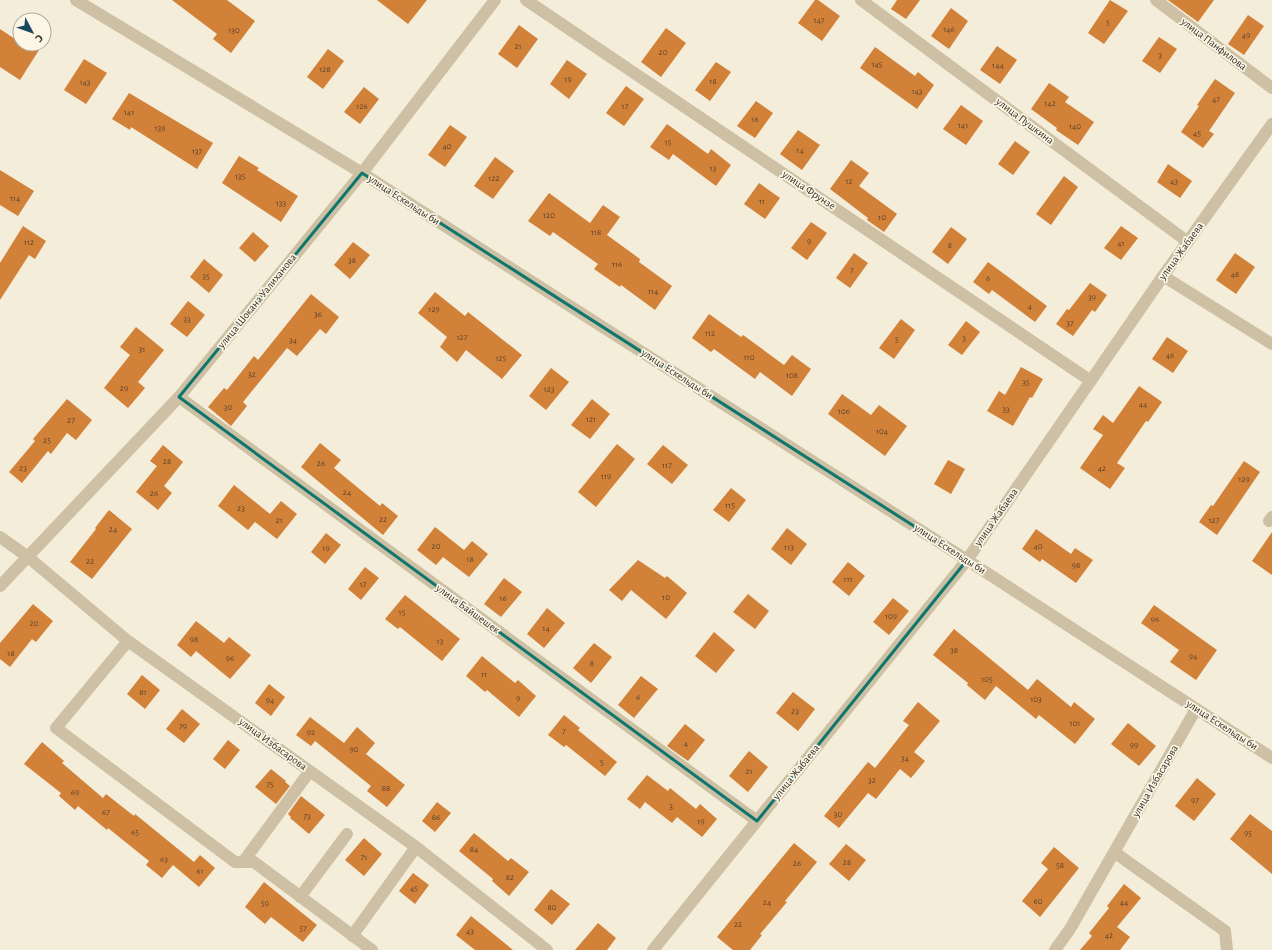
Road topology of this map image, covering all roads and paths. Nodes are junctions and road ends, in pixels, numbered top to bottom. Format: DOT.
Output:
graph roads {
  1 [pos="76,0"];
  2 [pos="495,0"];
  3 [pos="526,0"];
  4 [pos="861,0"];
  5 [pos="1156,0"];
  6 [pos="1272,88"];
  7 [pos="1272,124"];
  8 [pos="362,173"];
  9 [pos="1188,242"];
  10 [pos="1163,276"];
  11 [pos="1272,344"];
  12 [pos="1091,381"];
  13 [pos="179,397"];
  14 [pos="0,538"];
  15 [pos="28,557"];
  16 [pos="967,560"];
  17 [pos="0,586"];
  18 [pos="128,641"];
  19 [pos="1196,709"];
  20 [pos="1272,758"];
  21 [pos="310,771"];
  22 [pos="757,821"];
  23 [pos="347,834"];
  24 [pos="416,847"];
  25 [pos="1114,852"];
  26 [pos="243,862"];
  27 [pos="300,897"];
  28 [pos="352,936"];
  29 [pos="372,950"];
  30 [pos="547,950"];
  31 [pos="653,950"];
  32 [pos="1055,950"];
  33 [pos="1227,950"];
  1 -- 8 [label="street, улица Ескельды би"];
  2 -- 8 [label="street, улица Шокана Уалиханова"];
  3 -- 12 [label="street, улица Фрунзе"];
  4 -- 9 [label="street, улица Пушкина"];
  5 -- 6 [label="street, улица Панфилова"];
  7 -- 9 [label="street, улица Жабаева"];
  8 -- 13 [label="street, улица Шокана Уалиханова"];
  8 -- 16 [label="street, улица Ескельды би"];
  9 -- 10 [label="street, улица Жабаева"];
  10 -- 11 [label="street"];
  10 -- 12 [label="street, улица Жабаева"];
  12 -- 16 [label="street, улица Жабаева"];
  13 -- 15 [label="street, улица Шокана Уалиханова"];
  13 -- 22 [label="street, улица Байшешек"];
  14 -- 15 [label="street, улица Избасарова"];
  15 -- 17 [label="street, улица Шокана Уалиханова"];
  15 -- 18 [label="street, улица Избасарова"];
  16 -- 19 [label="street, улица Ескельды би"];
  16 -- 22 [label="street, улица Жабаева"];
  18 -- 21 [label="street, улица Избасарова"];
  18 -- 26 [label="street"];
  19 -- 20 [label="street, улица Ескельды би"];
  19 -- 25 [label="street, улица Избасарова"];
  21 -- 24 [label="street, улица Избасарова"];
  21 -- 26 [label="street"];
  22 -- 31 [label="street, улица Жабаева"];
  23 -- 27 [label="street"];
  24 -- 28 [label="street"];
  24 -- 30 [label="street, улица Избасарова"];
  25 -- 32 [label="street, улица Избасарова"];
  25 -- 33 [label="street"];
  26 -- 27 [label="street"];
  27 -- 28 [label="street"];
  28 -- 29 [label="street"];
}
